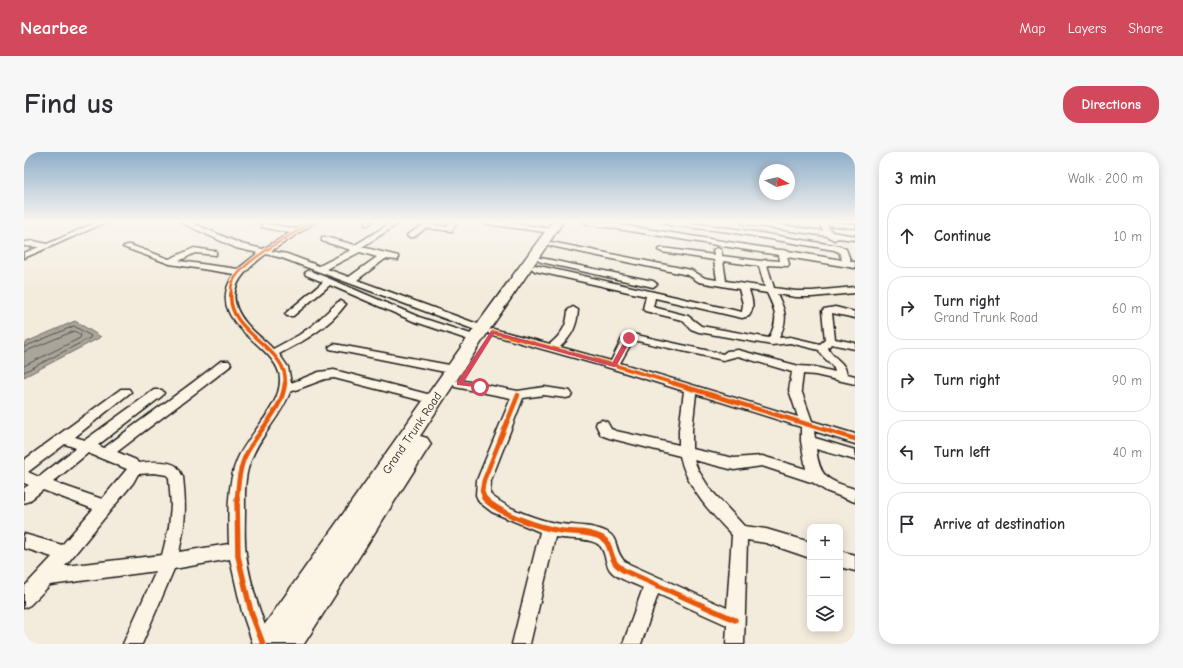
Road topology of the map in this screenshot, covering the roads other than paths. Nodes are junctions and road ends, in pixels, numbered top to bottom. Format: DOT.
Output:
graph roads {
  1 [pos="42,245"];
  2 [pos="237,245"];
  3 [pos="277,245"];
  4 [pos="343,245"];
  5 [pos="362,245"];
  6 [pos="547,245"];
  7 [pos="547,245"];
  8 [pos="557,245"];
  9 [pos="559,245"];
  10 [pos="567,245"];
  11 [pos="663,245"];
  12 [pos="678,245"];
  13 [pos="698,245"];
  14 [pos="817,245"];
  15 [pos="841,245"];
  16 [pos="47,246"];
  17 [pos="127,247"];
  18 [pos="356,249"];
  19 [pos="841,249"];
  20 [pos="782,252"];
  21 [pos="213,253"];
  22 [pos="717,253"];
  23 [pos="260,255"];
  24 [pos="24,256"];
  25 [pos="42,256"];
  26 [pos="383,256"];
  27 [pos="395,258"];
  28 [pos="170,262"];
  29 [pos="24,264"];
  30 [pos="763,264"];
  31 [pos="851,264"];
  32 [pos="660,267"];
  33 [pos="320,269"];
  34 [pos="240,272"];
  35 [pos="696,275"];
  36 [pos="351,280"];
  37 [pos="329,282"];
  38 [pos="652,284"];
  39 [pos="722,284"];
  40 [pos="743,287"];
  41 [pos="855,290"];
  42 [pos="771,291"];
  43 [pos="651,295"];
  44 [pos="341,304"];
  45 [pos="573,310"];
  46 [pos="290,314"];
  47 [pos="855,315"];
  48 [pos="484,334"];
  49 [pos="772,342"];
  50 [pos="826,345"];
  51 [pos="855,346"];
  52 [pos="334,347"];
  53 [pos="552,348"];
  54 [pos="272,354"];
  55 [pos="225,364"];
  56 [pos="614,365"];
  57 [pos="799,370"];
  58 [pos="457,377"];
  59 [pos="842,377"];
  60 [pos="855,380"];
  61 [pos="285,388"];
  62 [pos="690,388"];
  63 [pos="125,392"];
  64 [pos="158,393"];
  65 [pos="566,394"];
  66 [pos="518,395"];
  67 [pos="434,400"];
  68 [pos="602,425"];
  69 [pos="808,434"];
  70 [pos="64,438"];
  71 [pos="855,439"];
  72 [pos="87,446"];
  73 [pos="686,451"];
  74 [pos="106,454"];
  75 [pos="855,455"];
  76 [pos="24,468"];
  77 [pos="134,469"];
  78 [pos="24,477"];
  79 [pos="819,479"];
  80 [pos="40,484"];
  81 [pos="855,496"];
  82 [pos="24,497"];
  83 [pos="105,507"];
  84 [pos="549,529"];
  85 [pos="741,534"];
  86 [pos="24,541"];
  87 [pos="807,549"];
  88 [pos="237,550"];
  89 [pos="66,554"];
  90 [pos="843,559"];
  91 [pos="169,562"];
  92 [pos="855,563"];
  93 [pos="46,577"];
  94 [pos="653,585"];
  95 [pos="24,599"];
  96 [pos="735,620"];
  97 [pos="132,644"];
  98 [pos="263,644"];
  99 [pos="268,644"];
  100 [pos="287,644"];
  101 [pos="521,644"];
  102 [pos="632,644"];
  103 [pos="735,644"];
  1 -- 16 [label="street"];
  2 -- 23 [label="street"];
  3 -- 23 [label="street"];
  4 -- 18 [label="street"];
  5 -- 18 [label="street"];
  6 -- 48 [label="main road, Grand Trunk Road"];
  7 -- 48 [label="main road, Grand Trunk Road"];
  8 -- 43 [label="street"];
  9 -- 38 [label="street"];
  10 -- 32 [label="street"];
  11 -- 32 [label="street"];
  12 -- 22 [label="street"];
  13 -- 22 [label="street"];
  14 -- 19 [label="street"];
  15 -- 19 [label="street"];
  16 -- 24 [label="street"];
  17 -- 28 [label="street"];
  18 -- 26 [label="street"];
  18 -- 33 [label="street"];
  19 -- 31 [label="street"];
  20 -- 22 [label="street"];
  20 -- 30 [label="street"];
  20 -- 31 [label="street"];
  21 -- 28 [label="street"];
  22 -- 30 [label="street"];
  22 -- 35 [label="street"];
  22 -- 39 [label="street"];
  23 -- 33 [label="street"];
  23 -- 34 [label="street"];
  23 -- 37 [label="street"];
  25 -- 29 [label="street"];
  26 -- 27 [label="street"];
  26 -- 36 [label="street"];
  28 -- 34 [label="street"];
  30 -- 42 [label="street"];
  32 -- 35 [label="street"];
  33 -- 36 [label="street"];
  34 -- 54 [label="street"];
  35 -- 39 [label="street"];
  36 -- 48 [label="street"];
  37 -- 46 [label="street"];
  37 -- 48 [label="street"];
  39 -- 40 [label="street"];
  40 -- 42 [label="street"];
  40 -- 43 [label="street"];
  41 -- 42 [label="street"];
  42 -- 49 [label="street"];
  43 -- 49 [label="street"];
  44 -- 54 [label="street"];
  45 -- 53 [label="street"];
  47 -- 50 [label="street"];
  48 -- 53 [label="street"];
  48 -- 58 [label="main road, Grand Trunk Road"];
  49 -- 50 [label="street"];
  50 -- 51 [label="street"];
  50 -- 59 [label="street"];
  52 -- 58 [label="street"];
  53 -- 56 [label="street"];
  54 -- 61 [label="street"];
  55 -- 74 [label="street"];
  56 -- 57 [label="street"];
  56 -- 62 [label="street"];
  57 -- 59 [label="street"];
  57 -- 69 [label="street"];
  58 -- 66 [label="street"];
  58 -- 67 [label="main road, Grand Trunk Road"];
  58 -- 100 [label="main road, Grand Trunk Road"];
  59 -- 60 [label="street"];
  61 -- 67 [label="street"];
  61 -- 88 [label="street"];
  62 -- 69 [label="street"];
  62 -- 73 [label="street"];
  63 -- 70 [label="street"];
  64 -- 72 [label="street"];
  65 -- 66 [label="street"];
  66 -- 84 [label="street"];
  67 -- 99 [label="main road, Grand Trunk Road"];
  68 -- 73 [label="street"];
  69 -- 71 [label="street"];
  69 -- 75 [label="street"];
  69 -- 79 [label="street"];
  70 -- 72 [label="street"];
  70 -- 76 [label="street"];
  72 -- 74 [label="street"];
  72 -- 80 [label="street"];
  73 -- 79 [label="street"];
  73 -- 85 [label="street"];
  74 -- 77 [label="street"];
  77 -- 83 [label="street"];
  77 -- 91 [label="street"];
  78 -- 80 [label="street"];
  79 -- 81 [label="street"];
  80 -- 82 [label="street"];
  80 -- 83 [label="street"];
  83 -- 89 [label="street"];
  84 -- 94 [label="street"];
  84 -- 101 [label="street"];
  85 -- 87 [label="street"];
  85 -- 96 [label="street"];
  86 -- 89 [label="street"];
  88 -- 91 [label="street"];
  88 -- 98 [label="street"];
  89 -- 93 [label="street"];
  90 -- 92 [label="street"];
  91 -- 93 [label="street"];
  91 -- 97 [label="street"];
  93 -- 95 [label="street"];
  94 -- 96 [label="street"];
  94 -- 102 [label="street"];
  96 -- 103 [label="street"];
}
